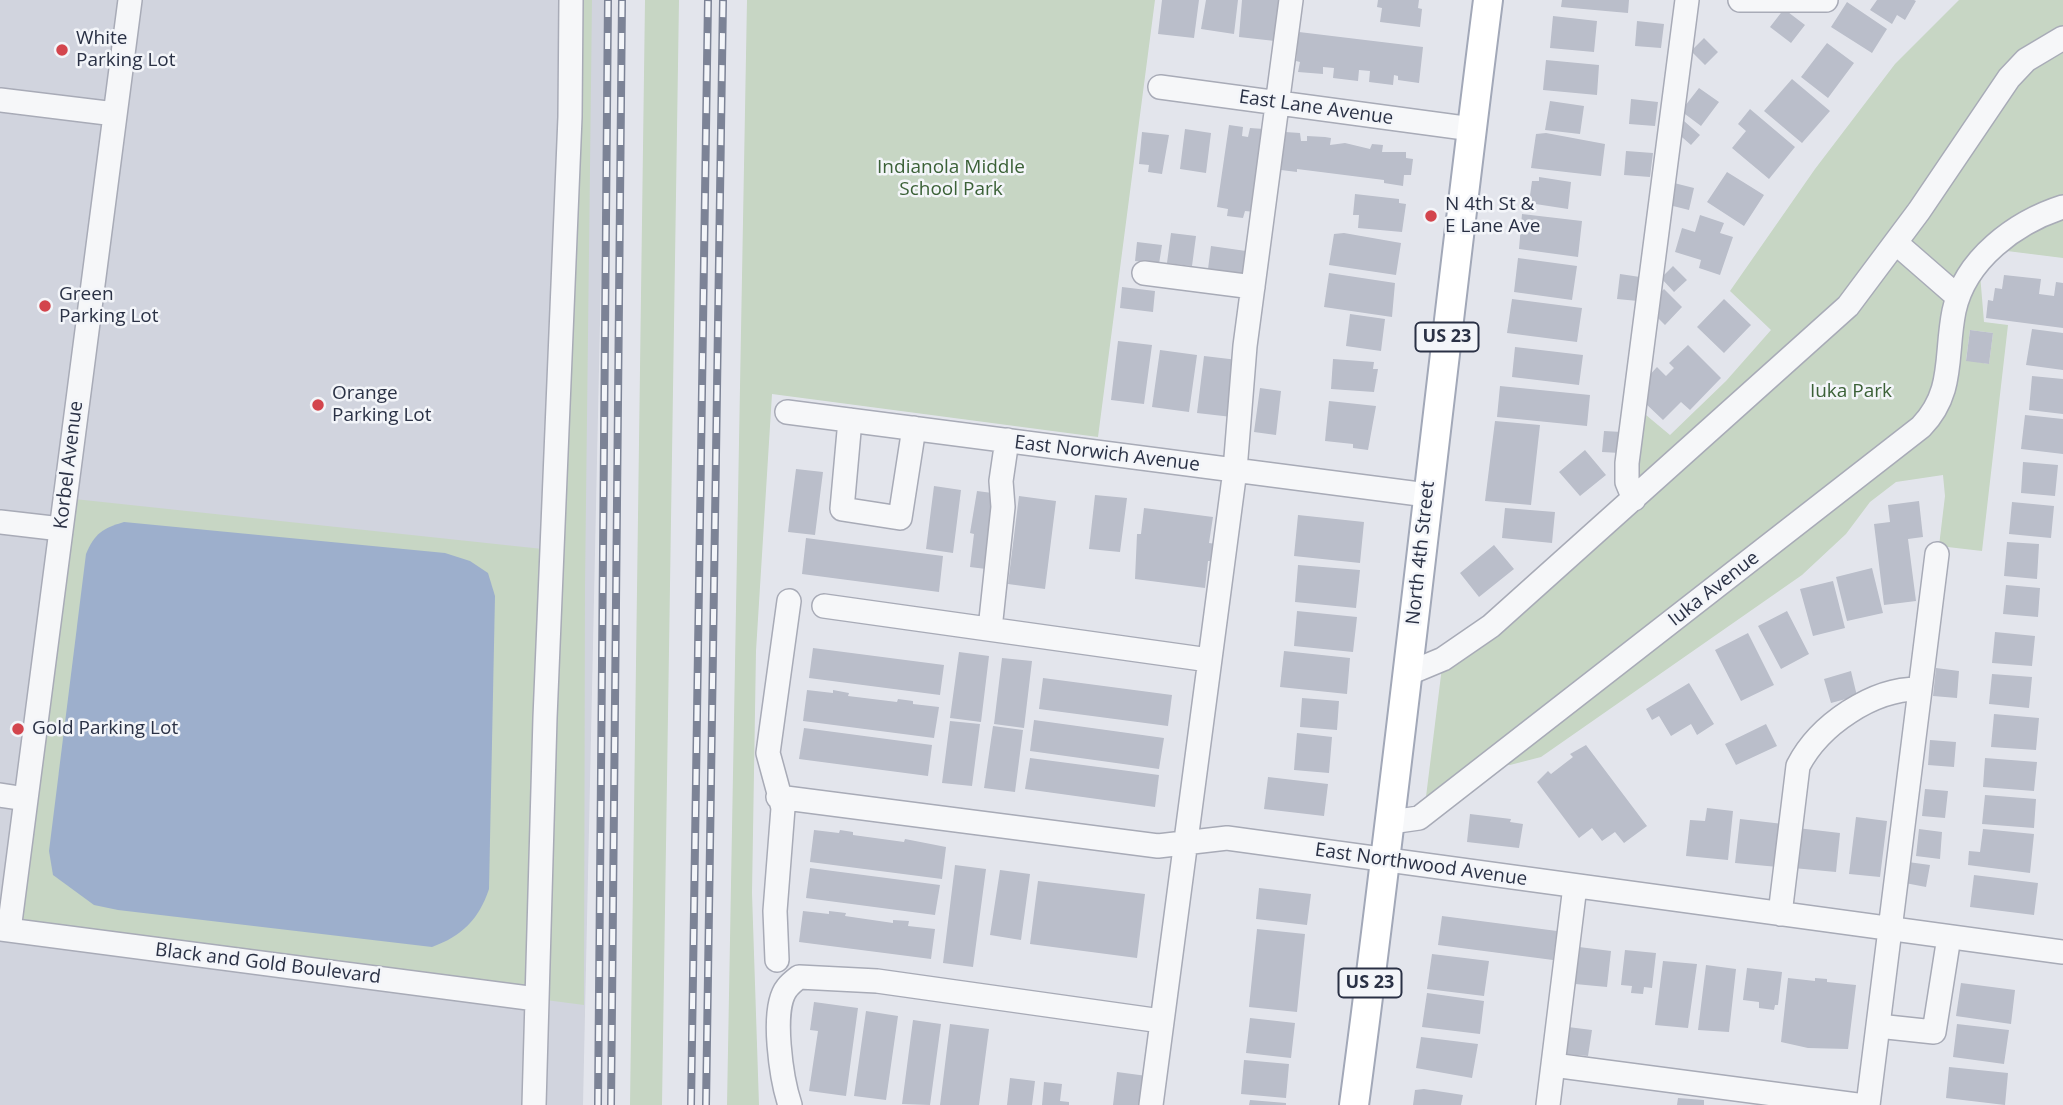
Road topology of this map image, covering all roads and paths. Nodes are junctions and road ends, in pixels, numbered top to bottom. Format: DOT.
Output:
graph roads {
  1 [pos="130,0"];
  2 [pos="570,0"];
  3 [pos="1291,0"];
  4 [pos="1488,0"];
  5 [pos="1686,0"];
  6 [pos="1740,0"];
  7 [pos="1826,0"];
  8 [pos="2063,38"];
  9 [pos="1160,87"];
  10 [pos="0,100"];
  11 [pos="1279,103"];
  12 [pos="115,114"];
  13 [pos="1472,129"];
  14 [pos="2063,207"];
  15 [pos="1896,243"];
  16 [pos="1144,273"];
  17 [pos="1253,287"];
  18 [pos="1958,297"];
  19 [pos="787,412"];
  20 [pos="850,420"];
  21 [pos="914,428"];
  22 [pos="1007,440"];
  23 [pos="1236,470"];
  24 [pos="1427,495"];
  25 [pos="1634,499"];
  26 [pos="0,522"];
  27 [pos="61,529"];
  28 [pos="1937,554"];
  29 [pos="789,601"];
  30 [pos="824,606"];
  31 [pos="990,629"];
  32 [pos="1209,660"];
  33 [pos="1407,674"];
  34 [pos="1920,690"];
  35 [pos="0,795"];
  36 [pos="778,797"];
  37 [pos="26,799"];
  38 [pos="1391,822"];
  39 [pos="1186,843"];
  40 [pos="1387,861"];
  41 [pos="1575,886"];
  42 [pos="1780,914"];
  43 [pos="1891,929"];
  44 [pos="4,930"];
  45 [pos="1949,937"];
  46 [pos="2063,952"];
  47 [pos="777,960"];
  48 [pos="536,999"];
  49 [pos="1161,1021"];
  50 [pos="1878,1026"];
  51 [pos="1553,1065"];
  52 [pos="534,1105"];
  53 [pos="790,1105"];
  54 [pos="1151,1105"];
  55 [pos="1354,1105"];
  56 [pos="1548,1105"];
  57 [pos="1857,1105"];
  58 [pos="1868,1105"];
  1 -- 12 [label="street, Korbel Avenue"];
  2 -- 48 [label="street"];
  3 -- 11 [label="street"];
  4 -- 13 [label="main road, North 4th Street / US 23"];
  5 -- 25 [label="street"];
  6 -- 7 [label="street"];
  8 -- 15 [label="street"];
  9 -- 11 [label="street, East Lane Avenue"];
  10 -- 12 [label="street"];
  11 -- 13 [label="street, East Lane Avenue"];
  11 -- 17 [label="street"];
  12 -- 27 [label="street, Korbel Avenue"];
  13 -- 24 [label="main road, North 4th Street / US 23"];
  14 -- 18 [label="street, Iuka Avenue"];
  15 -- 18 [label="street"];
  15 -- 25 [label="street"];
  16 -- 17 [label="street"];
  17 -- 23 [label="street"];
  18 -- 38 [label="street, Iuka Avenue"];
  19 -- 20 [label="street, East Norwich Avenue"];
  20 -- 21 [label="street, East Norwich Avenue"];
  20 -- 21 [label="street"];
  21 -- 22 [label="street, East Norwich Avenue"];
  22 -- 23 [label="street, East Norwich Avenue"];
  22 -- 31 [label="street"];
  23 -- 24 [label="street, East Norwich Avenue"];
  23 -- 32 [label="street"];
  24 -- 33 [label="main road, North 4th Street / US 23"];
  25 -- 33 [label="street"];
  26 -- 27 [label="street"];
  27 -- 37 [label="street, Korbel Avenue"];
  28 -- 34 [label="street"];
  29 -- 36 [label="street"];
  30 -- 31 [label="street"];
  31 -- 32 [label="street"];
  32 -- 39 [label="street"];
  33 -- 38 [label="main road, North 4th Street / US 23"];
  34 -- 42 [label="street"];
  34 -- 43 [label="street"];
  35 -- 37 [label="street"];
  36 -- 39 [label="street, East Northwood Avenue"];
  36 -- 47 [label="street"];
  37 -- 44 [label="street, Korbel Avenue"];
  38 -- 40 [label="main road, North 4th Street / US 23"];
  39 -- 40 [label="street, East Northwood Avenue"];
  39 -- 49 [label="street"];
  40 -- 41 [label="street, East Northwood Avenue"];
  40 -- 55 [label="main road, North 4th Street / US 23"];
  41 -- 42 [label="street, East Northwood Avenue"];
  41 -- 51 [label="street"];
  42 -- 43 [label="street, East Northwood Avenue"];
  43 -- 45 [label="street, East Northwood Avenue"];
  43 -- 50 [label="street"];
  44 -- 48 [label="street, Black and Gold Boulevard"];
  45 -- 46 [label="street, East Northwood Avenue"];
  45 -- 50 [label="street"];
  48 -- 52 [label="street"];
  49 -- 53 [label="street"];
  49 -- 54 [label="street"];
  50 -- 58 [label="street"];
  51 -- 56 [label="street"];
  51 -- 57 [label="street"];
}
